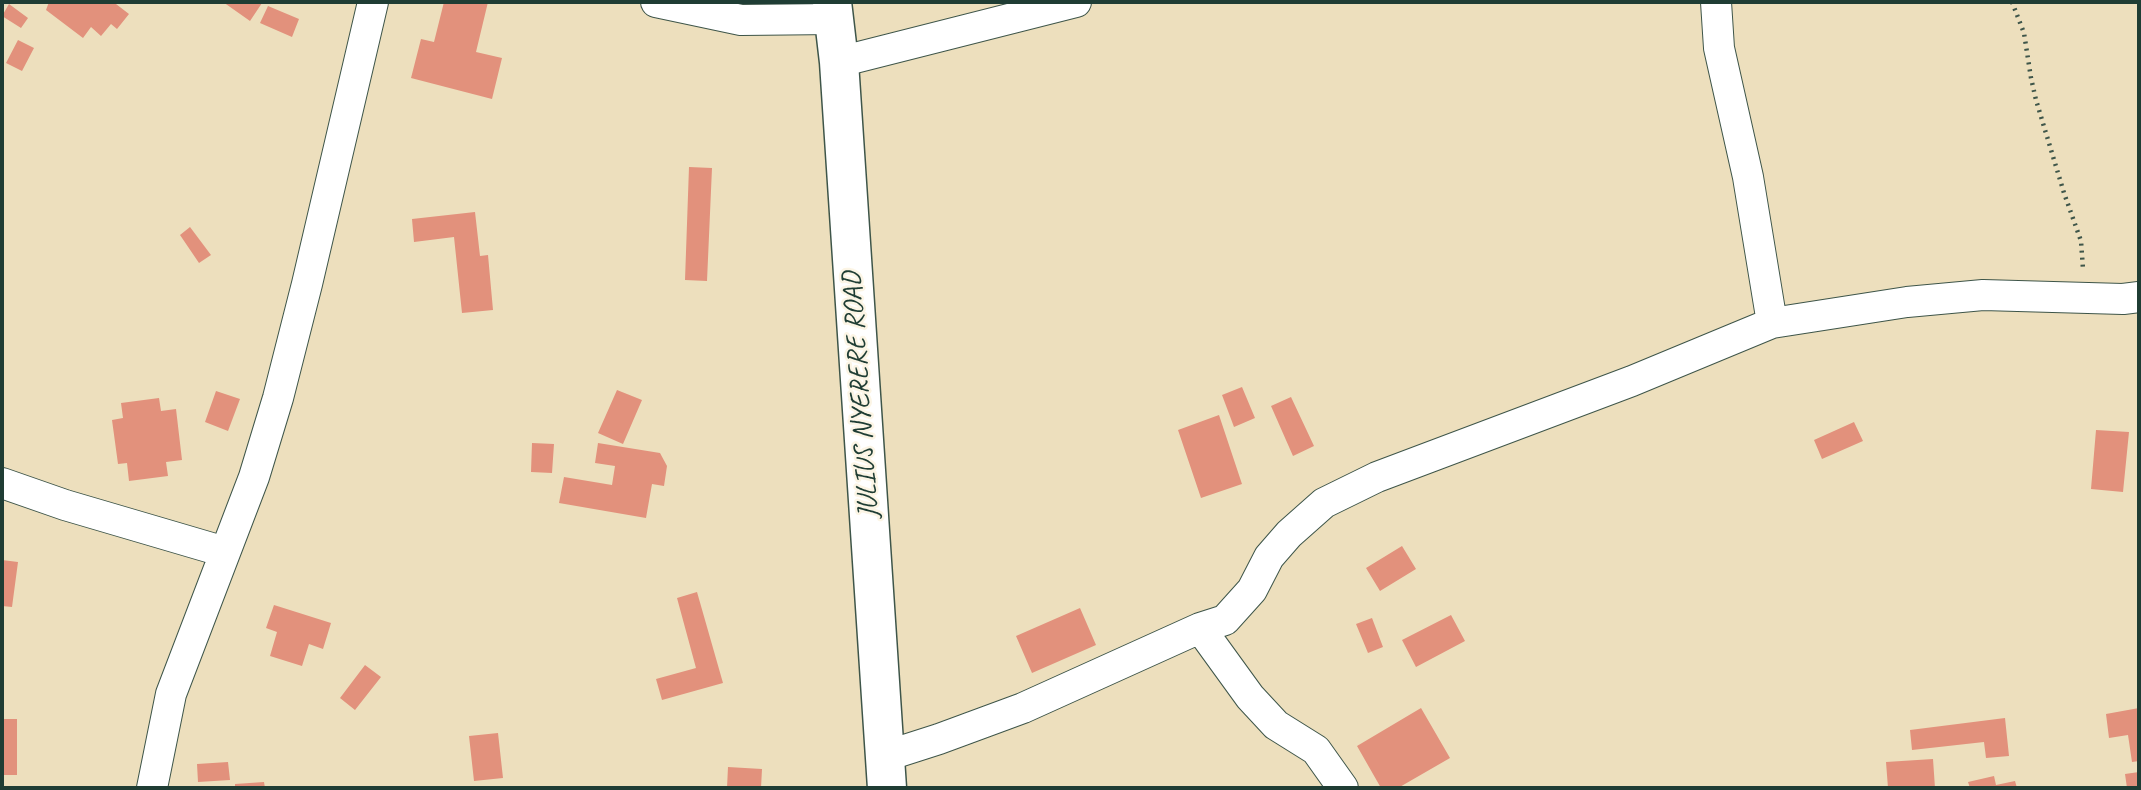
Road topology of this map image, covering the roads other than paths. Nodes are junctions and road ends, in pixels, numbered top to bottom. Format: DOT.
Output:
graph roads {
  1 [pos="373,2"];
  2 [pos="656,2"];
  3 [pos="1076,2"];
  4 [pos="1716,2"];
  5 [pos="833,10"];
  6 [pos="839,62"];
  7 [pos="2139,297"];
  8 [pos="1772,323"];
  9 [pos="2,483"];
  10 [pos="225,552"];
  11 [pos="1200,628"];
  12 [pos="886,772"];
  13 [pos="152,788"];
  14 [pos="1343,788"];
  1 -- 10 [label="street"];
  2 -- 5 [label="street"];
  3 -- 6 [label="street"];
  4 -- 8 [label="street"];
  5 -- 6 [label="highway, JULIUS NYERERE ROAD"];
  6 -- 12 [label="highway, JULIUS NYERERE ROAD"];
  7 -- 8 [label="street"];
  8 -- 11 [label="street"];
  9 -- 10 [label="street"];
  10 -- 13 [label="street"];
  11 -- 12 [label="street"];
  11 -- 14 [label="street"];
}
